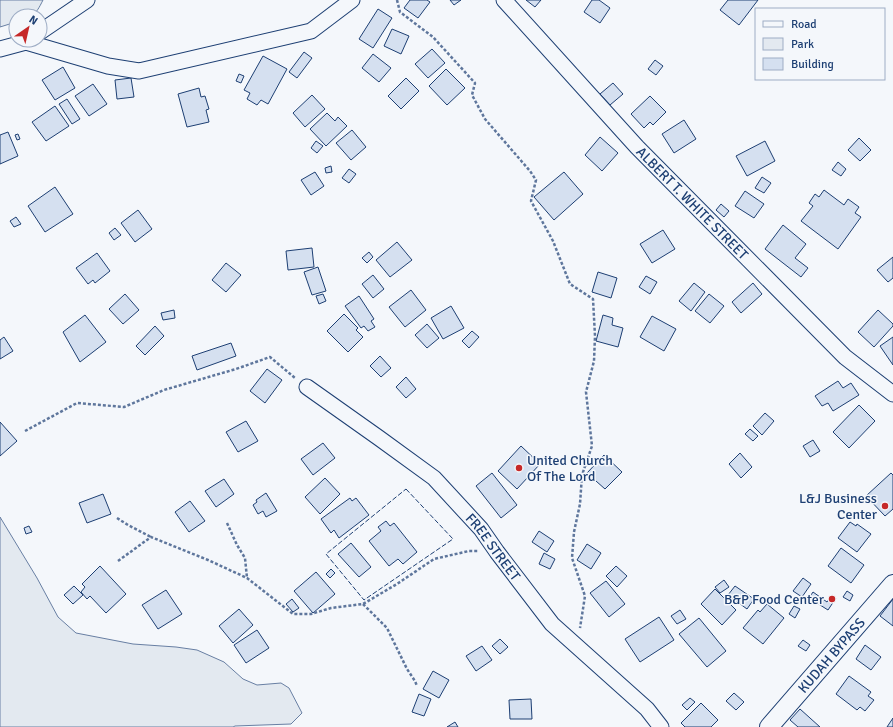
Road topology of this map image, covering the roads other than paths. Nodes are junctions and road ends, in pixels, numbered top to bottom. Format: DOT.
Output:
graph roads {
  1 [pos="87,0"];
  2 [pos="352,0"];
  3 [pos="504,0"];
  4 [pos="48,27"];
  5 [pos="48,47"];
  6 [pos="307,387"];
  7 [pos="893,394"];
  8 [pos="893,584"];
  9 [pos="661,727"];
  10 [pos="769,727"];
  1 -- 4 [label="street"];
  2 -- 5 [label="street"];
  3 -- 7 [label="street, ALBERT T. WHITE STREET"];
  6 -- 9 [label="street, FREE STREET"];
  8 -- 10 [label="street, KUDAH BYPASS"];
}
